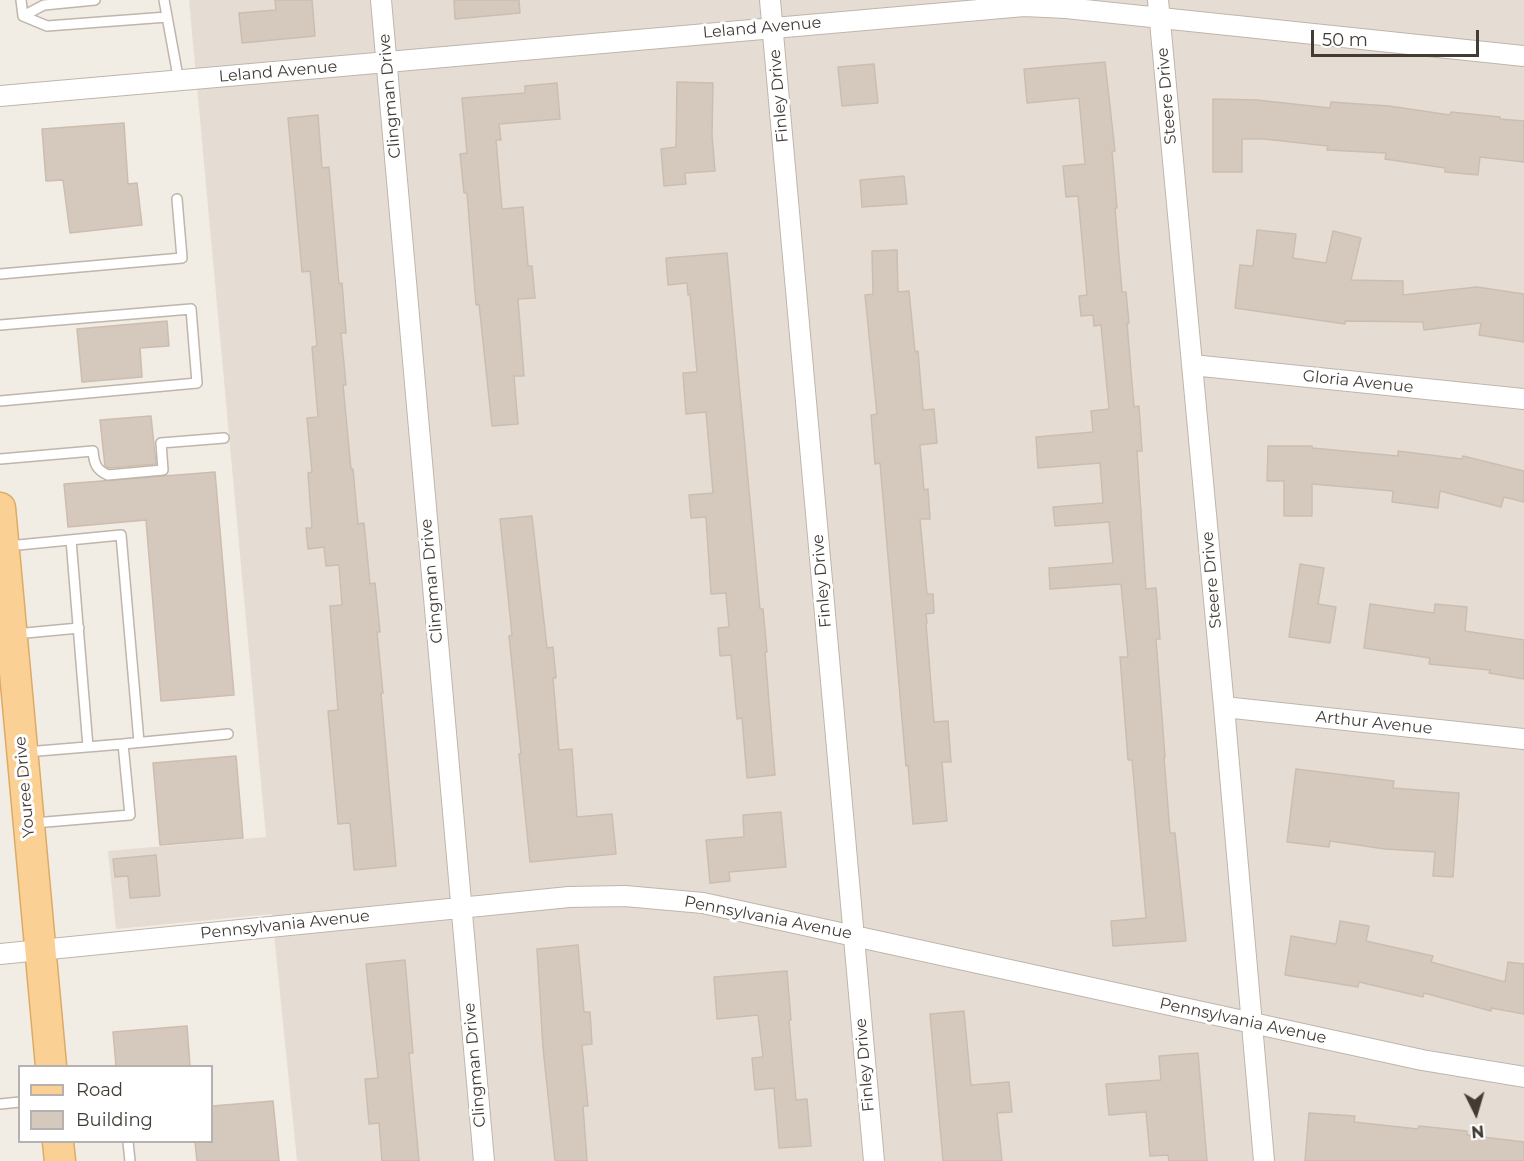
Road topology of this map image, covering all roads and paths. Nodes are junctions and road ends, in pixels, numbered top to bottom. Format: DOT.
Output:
graph roads {
  1 [pos="21,0"];
  2 [pos="95,0"];
  3 [pos="164,0"];
  4 [pos="381,0"];
  5 [pos="770,0"];
  6 [pos="1159,9"];
  7 [pos="23,16"];
  8 [pos="167,17"];
  9 [pos="772,27"];
  10 [pos="1524,56"];
  11 [pos="387,62"];
  12 [pos="179,82"];
  13 [pos="0,96"];
  14 [pos="177,199"];
  15 [pos="0,274"];
  16 [pos="0,325"];
  17 [pos="1192,365"];
  18 [pos="1524,399"];
  19 [pos="0,401"];
  20 [pos="224,438"];
  21 [pos="0,459"];
  22 [pos="2,531"];
  23 [pos="71,540"];
  24 [pos="79,628"];
  25 [pos="11,634"];
  26 [pos="1224,707"];
  27 [pos="228,734"];
  28 [pos="1524,739"];
  29 [pos="139,742"];
  30 [pos="123,744"];
  31 [pos="88,747"];
  32 [pos="22,753"];
  33 [pos="29,824"];
  34 [pos="461,907"];
  35 [pos="853,935"];
  36 [pos="40,950"];
  37 [pos="0,954"];
  38 [pos="1251,1023"];
  39 [pos="51,1065"];
  40 [pos="1524,1077"];
  41 [pos="18,1102"];
  42 [pos="0,1104"];
  43 [pos="58,1143"];
  44 [pos="128,1143"];
  45 [pos="60,1161"];
  46 [pos="130,1161"];
  47 [pos="484,1161"];
  48 [pos="874,1161"];
  49 [pos="1264,1161"];
  1 -- 7 [label="lane"];
  2 -- 7 [label="lane"];
  3 -- 8 [label="lane"];
  4 -- 11 [label="street, Clingman Drive"];
  5 -- 9 [label="street, Finley Drive"];
  6 -- 9 [label="street, Leland Avenue"];
  6 -- 10 [label="street, Leland Avenue"];
  6 -- 17 [label="street, Steere Drive"];
  7 -- 8 [label="lane"];
  8 -- 12 [label="lane"];
  9 -- 11 [label="street, Leland Avenue"];
  9 -- 35 [label="street, Finley Drive"];
  11 -- 12 [label="street, Leland Avenue"];
  11 -- 34 [label="street, Clingman Drive"];
  12 -- 13 [label="street, Leland Avenue"];
  14 -- 15 [label="lane"];
  16 -- 19 [label="lane"];
  17 -- 18 [label="street, Gloria Avenue"];
  17 -- 26 [label="street, Steere Drive"];
  20 -- 21 [label="lane"];
  22 -- 23 [label="lane"];
  22 -- 25 [label="main road, Youree Drive"];
  23 -- 24 [label="lane"];
  23 -- 29 [label="lane"];
  24 -- 25 [label="lane"];
  24 -- 31 [label="lane"];
  25 -- 32 [label="main road, Youree Drive"];
  26 -- 28 [label="street, Arthur Avenue"];
  26 -- 38 [label="street, Steere Drive"];
  27 -- 29 [label="lane"];
  29 -- 30 [label="lane"];
  30 -- 31 [label="lane"];
  30 -- 33 [label="lane"];
  31 -- 32 [label="lane"];
  32 -- 33 [label="main road, Youree Drive"];
  33 -- 36 [label="main road, Youree Drive"];
  34 -- 35 [label="street, Pennsylvania Avenue"];
  34 -- 36 [label="street, Pennsylvania Avenue"];
  34 -- 47 [label="street, Clingman Drive"];
  35 -- 38 [label="street, Pennsylvania Avenue"];
  35 -- 48 [label="street, Finley Drive"];
  36 -- 37 [label="street, Pennsylvania Avenue"];
  36 -- 39 [label="main road, Youree Drive"];
  38 -- 40 [label="street, Pennsylvania Avenue"];
  38 -- 49 [label="street, Steere Drive"];
  41 -- 42 [label="lane"];
  43 -- 45 [label="main road"];
  44 -- 46 [label="lane"];
}
